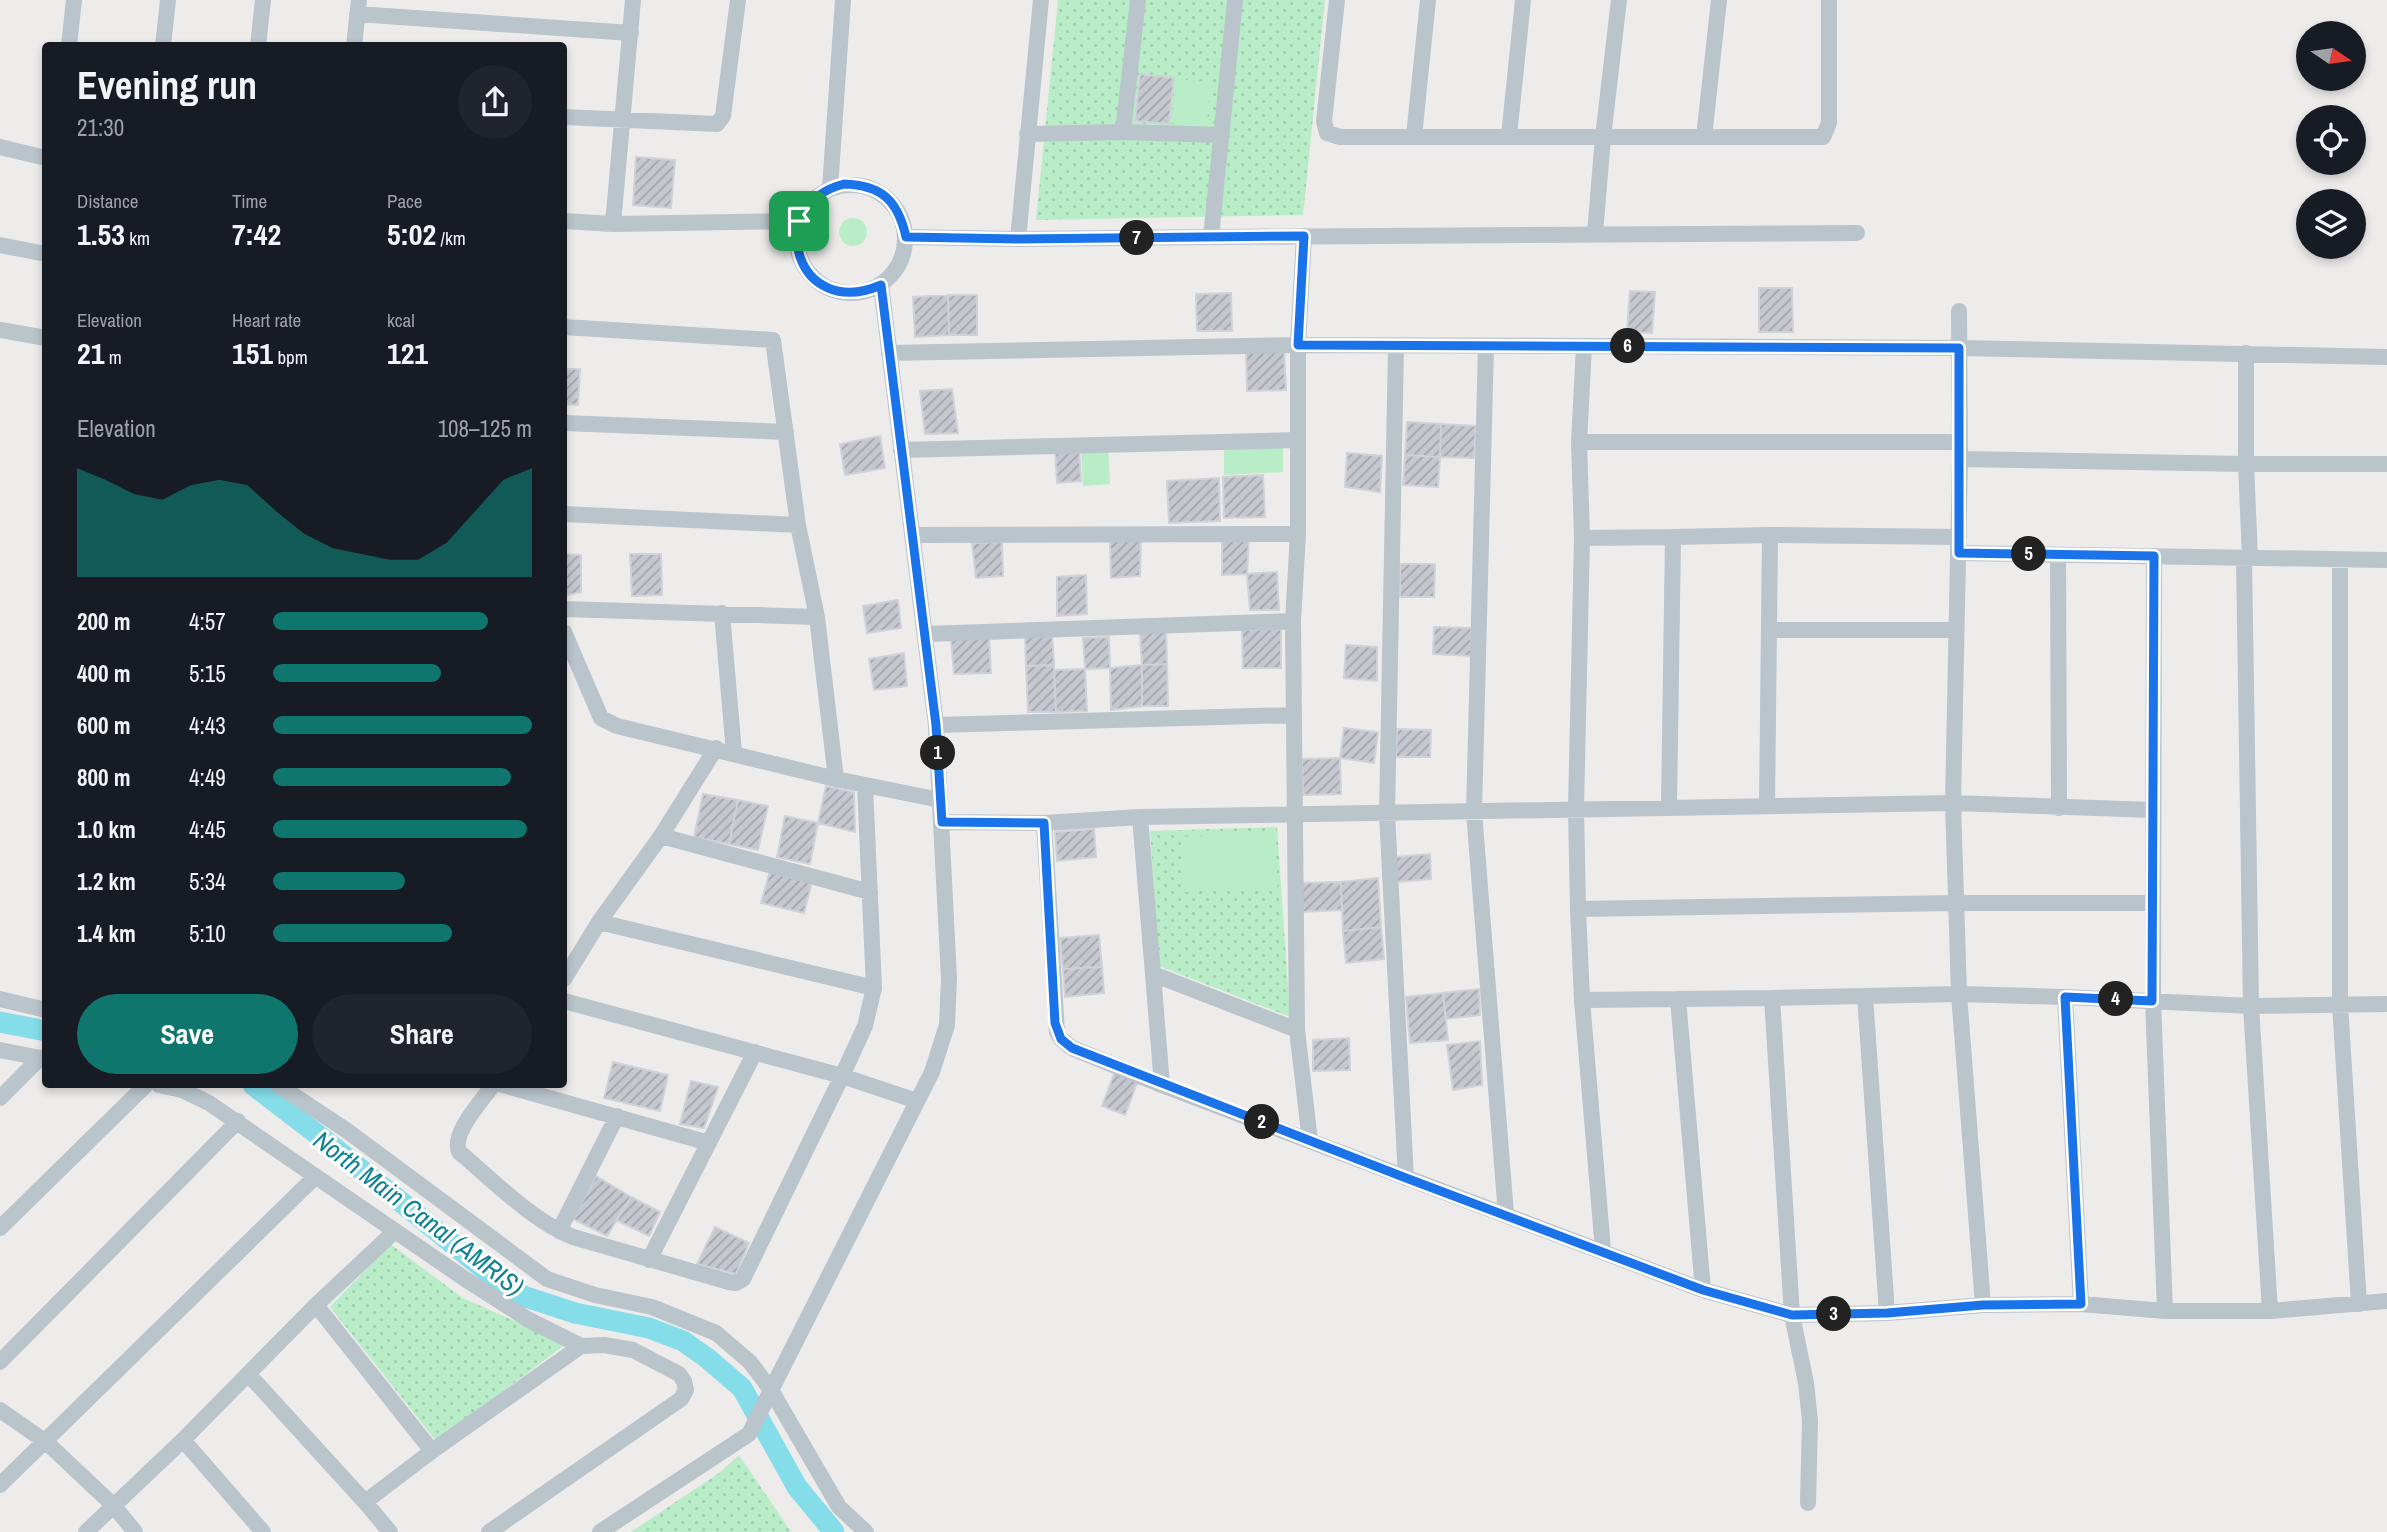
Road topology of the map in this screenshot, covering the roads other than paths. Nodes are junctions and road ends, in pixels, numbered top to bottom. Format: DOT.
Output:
graph roads {
  1 [pos="74,0"];
  2 [pos="169,0"];
  3 [pos="263,0"];
  4 [pos="634,0"];
  5 [pos="738,0"];
  6 [pos="842,0"];
  7 [pos="1041,0"];
  8 [pos="1138,0"];
  9 [pos="1235,0"];
  10 [pos="1337,0"];
  11 [pos="1428,0"];
  12 [pos="1523,0"];
  13 [pos="1619,0"];
  14 [pos="1719,0"];
  15 [pos="1829,0"];
  16 [pos="358,7"];
  17 [pos="631,33"];
  18 [pos="69,42"];
  19 [pos="164,42"];
  20 [pos="258,42"];
  21 [pos="354,42"];
  22 [pos="567,117"];
  23 [pos="622,121"];
  24 [pos="1123,132"];
  25 [pos="1027,134"];
  26 [pos="1220,135"];
  27 [pos="1413,136"];
  28 [pos="1509,136"];
  29 [pos="1603,137"];
  30 [pos="1704,137"];
  31 [pos="0,147"];
  32 [pos="42,157"];
  33 [pos="830,188"];
  34 [pos="567,220"];
  35 [pos="799,221"];
  36 [pos="613,224"];
  37 [pos="1857,233"];
  38 [pos="1595,234"];
  39 [pos="1304,236"];
  40 [pos="906,237"];
  41 [pos="1211,237"];
  42 [pos="1018,239"];
  43 [pos="0,245"];
  44 [pos="42,253"];
  45 [pos="881,285"];
  46 [pos="1959,311"];
  47 [pos="567,327"];
  48 [pos="0,330"];
  49 [pos="42,337"];
  50 [pos="1298,345"];
  51 [pos="1486,345"];
  52 [pos="1396,346"];
  53 [pos="1584,346"];
  54 [pos="1959,348"];
  55 [pos="889,353"];
  56 [pos="2246,353"];
  57 [pos="2387,357"];
  58 [pos="567,423"];
  59 [pos="786,432"];
  60 [pos="1298,440"];
  61 [pos="1579,442"];
  62 [pos="1960,442"];
  63 [pos="901,450"];
  64 [pos="1960,459"];
  65 [pos="2246,464"];
  66 [pos="2387,464"];
  67 [pos="567,514"];
  68 [pos="798,525"];
  69 [pos="1298,534"];
  70 [pos="913,535"];
  71 [pos="1770,535"];
  72 [pos="1673,537"];
  73 [pos="1582,538"];
  74 [pos="1959,545"];
  75 [pos="2058,555"];
  76 [pos="2154,556"];
  77 [pos="2247,558"];
  78 [pos="2340,560"];
  79 [pos="2387,560"];
  80 [pos="567,609"];
  81 [pos="722,612"];
  82 [pos="817,617"];
  83 [pos="1293,621"];
  84 [pos="1769,630"];
  85 [pos="1956,630"];
  86 [pos="926,634"];
  87 [pos="567,639"];
  88 [pos="1294,715"];
  89 [pos="936,725"];
  90 [pos="716,748"];
  91 [pos="734,753"];
  92 [pos="836,779"];
  93 [pos="865,786"];
  94 [pos="940,800"];
  95 [pos="1953,803"];
  96 [pos="1767,805"];
  97 [pos="1669,806"];
  98 [pos="1576,808"];
  99 [pos="2059,808"];
  100 [pos="2152,810"];
  101 [pos="1474,812"];
  102 [pos="1295,814"];
  103 [pos="1387,814"];
  104 [pos="1140,817"];
  105 [pos="942,822"];
  106 [pos="1044,823"];
  107 [pos="661,836"];
  108 [pos="870,892"];
  109 [pos="2152,902"];
  110 [pos="1957,903"];
  111 [pos="1578,909"];
  112 [pos="599,922"];
  113 [pos="567,974"];
  114 [pos="1153,974"];
  115 [pos="874,988"];
  116 [pos="1959,994"];
  117 [pos="1865,996"];
  118 [pos="2065,997"];
  119 [pos="1772,998"];
  120 [pos="0,999"];
  121 [pos="1678,999"];
  122 [pos="1582,1000"];
  123 [pos="2152,1001"];
  124 [pos="567,1002"];
  125 [pos="2387,1004"];
  126 [pos="2340,1005"];
  127 [pos="2250,1006"];
  128 [pos="42,1009"];
  129 [pos="1297,1030"];
  130 [pos="0,1050"];
  131 [pos="755,1052"];
  132 [pos="42,1059"];
  133 [pos="42,1060"];
  134 [pos="842,1076"];
  135 [pos="1162,1084"];
  136 [pos="143,1088"];
  137 [pos="173,1088"];
  138 [pos="283,1088"];
  139 [pos="491,1088"];
  140 [pos="514,1088"];
  141 [pos="0,1098"];
  142 [pos="916,1101"];
  143 [pos="617,1116"];
  144 [pos="238,1121"];
  145 [pos="1310,1141"];
  146 [pos="709,1143"];
  147 [pos="315,1177"];
  148 [pos="1406,1178"];
  149 [pos="1506,1214"];
  150 [pos="0,1228"];
  151 [pos="395,1231"];
  152 [pos="559,1231"];
  153 [pos="1603,1250"];
  154 [pos="649,1260"];
  155 [pos="1703,1290"];
  156 [pos="2387,1301"];
  157 [pos="2081,1304"];
  158 [pos="2359,1304"];
  159 [pos="316,1305"];
  160 [pos="1983,1305"];
  161 [pos="2165,1311"];
  162 [pos="2270,1311"];
  163 [pos="1887,1313"];
  164 [pos="1792,1315"];
  165 [pos="581,1346"];
  166 [pos="0,1362"];
  167 [pos="249,1375"];
  168 [pos="768,1394"];
  169 [pos="0,1410"];
  170 [pos="183,1440"];
  171 [pos="46,1441"];
  172 [pos="432,1451"];
  173 [pos="0,1485"];
  174 [pos="365,1502"];
  175 [pos="1808,1503"];
  176 [pos="113,1505"];
  177 [pos="86,1532"];
  178 [pos="135,1532"];
  179 [pos="263,1532"];
  180 [pos="390,1532"];
  181 [pos="489,1532"];
  182 [pos="600,1532"];
  183 [pos="866,1532"];
  1 -- 18 [label="street"];
  2 -- 19 [label="street"];
  3 -- 20 [label="street"];
  4 -- 17 [label="street"];
  5 -- 23 [label="street"];
  6 -- 33 [label="street"];
  7 -- 25 [label="street"];
  8 -- 24 [label="street"];
  9 -- 26 [label="street"];
  10 -- 27 [label="street"];
  11 -- 27 [label="street"];
  12 -- 28 [label="street"];
  13 -- 29 [label="street"];
  14 -- 30 [label="street"];
  15 -- 30 [label="street"];
  16 -- 17 [label="street"];
  16 -- 21 [label="street"];
  17 -- 23 [label="street"];
  22 -- 23 [label="street"];
  23 -- 36 [label="street"];
  24 -- 25 [label="street"];
  24 -- 26 [label="street"];
  25 -- 42 [label="street"];
  26 -- 41 [label="street"];
  27 -- 28 [label="street"];
  28 -- 29 [label="street"];
  29 -- 30 [label="street"];
  29 -- 38 [label="street"];
  31 -- 32 [label="street"];
  33 -- 35 [label="street"];
  33 -- 40 [label="street"];
  34 -- 36 [label="street"];
  35 -- 36 [label="street"];
  35 -- 45 [label="street"];
  37 -- 38 [label="street"];
  38 -- 39 [label="street"];
  39 -- 41 [label="street"];
  39 -- 50 [label="street"];
  40 -- 42 [label="street"];
  40 -- 45 [label="street"];
  41 -- 42 [label="street"];
  43 -- 44 [label="street"];
  45 -- 55 [label="street"];
  46 -- 54 [label="street"];
  47 -- 59 [label="street"];
  48 -- 49 [label="street"];
  50 -- 52 [label="street"];
  50 -- 55 [label="street"];
  50 -- 60 [label="street"];
  51 -- 52 [label="street"];
  51 -- 53 [label="street"];
  51 -- 101 [label="street"];
  52 -- 103 [label="street"];
  53 -- 54 [label="street"];
  53 -- 61 [label="street"];
  54 -- 56 [label="street"];
  54 -- 62 [label="street"];
  55 -- 63 [label="street"];
  56 -- 57 [label="street"];
  56 -- 65 [label="street"];
  58 -- 59 [label="street"];
  59 -- 68 [label="street"];
  60 -- 63 [label="street"];
  60 -- 69 [label="street"];
  61 -- 62 [label="street"];
  61 -- 73 [label="street"];
  62 -- 64 [label="street"];
  63 -- 70 [label="street"];
  64 -- 65 [label="street"];
  64 -- 74 [label="street"];
  65 -- 66 [label="street"];
  65 -- 77 [label="street"];
  67 -- 68 [label="street"];
  68 -- 82 [label="street"];
  69 -- 70 [label="street"];
  69 -- 83 [label="street"];
  70 -- 86 [label="street"];
  71 -- 72 [label="street"];
  71 -- 74 [label="street"];
  71 -- 84 [label="street"];
  72 -- 73 [label="street"];
  72 -- 97 [label="street"];
  73 -- 98 [label="street"];
  74 -- 75 [label="street"];
  74 -- 85 [label="street"];
  75 -- 76 [label="street"];
  75 -- 99 [label="street"];
  76 -- 77 [label="street"];
  76 -- 100 [label="street"];
  77 -- 78 [label="street"];
  77 -- 127 [label="street"];
  78 -- 79 [label="street"];
  78 -- 126 [label="street"];
  80 -- 81 [label="street"];
  81 -- 82 [label="street"];
  81 -- 91 [label="street"];
  82 -- 92 [label="street"];
  83 -- 86 [label="street"];
  83 -- 88 [label="street"];
  84 -- 85 [label="street"];
  84 -- 96 [label="street"];
  85 -- 95 [label="street"];
  86 -- 89 [label="street"];
  87 -- 90 [label="street"];
  88 -- 89 [label="street"];
  88 -- 102 [label="street"];
  89 -- 94 [label="street"];
  90 -- 91 [label="street"];
  90 -- 107 [label="street"];
  91 -- 92 [label="street"];
  92 -- 93 [label="street"];
  93 -- 94 [label="street"];
  93 -- 108 [label="street"];
  94 -- 105 [label="street"];
  95 -- 96 [label="street"];
  95 -- 99 [label="street"];
  95 -- 110 [label="street"];
  96 -- 97 [label="street"];
  97 -- 98 [label="street"];
  98 -- 101 [label="street"];
  98 -- 111 [label="street"];
  99 -- 100 [label="street"];
  100 -- 109 [label="street"];
  101 -- 103 [label="street"];
  101 -- 149 [label="street"];
  102 -- 103 [label="street"];
  102 -- 104 [label="street"];
  102 -- 129 [label="street"];
  103 -- 148 [label="street"];
  104 -- 106 [label="street"];
  104 -- 114 [label="street"];
  105 -- 106 [label="street"];
  105 -- 142 [label="street"];
  106 -- 135 [label="street"];
  107 -- 108 [label="street"];
  107 -- 112 [label="street"];
  108 -- 115 [label="street"];
  109 -- 110 [label="street"];
  109 -- 123 [label="street"];
  110 -- 111 [label="street"];
  110 -- 116 [label="street"];
  111 -- 122 [label="street"];
  112 -- 113 [label="street"];
  112 -- 115 [label="street"];
  114 -- 129 [label="street"];
  114 -- 135 [label="street"];
  115 -- 134 [label="street"];
  116 -- 117 [label="street"];
  116 -- 118 [label="street"];
  116 -- 160 [label="street"];
  117 -- 119 [label="street"];
  117 -- 163 [label="street"];
  118 -- 123 [label="street"];
  118 -- 157 [label="street"];
  119 -- 121 [label="street"];
  119 -- 164 [label="street"];
  120 -- 128 [label="street"];
  121 -- 122 [label="street"];
  121 -- 155 [label="street"];
  122 -- 153 [label="street"];
  123 -- 127 [label="street"];
  123 -- 161 [label="street"];
  124 -- 131 [label="street"];
  125 -- 126 [label="street"];
  126 -- 127 [label="street"];
  126 -- 158 [label="street"];
  127 -- 162 [label="street"];
  129 -- 145 [label="street"];
  130 -- 132 [label="street"];
  131 -- 134 [label="street"];
  131 -- 146 [label="street"];
  133 -- 141 [label="street"];
  134 -- 142 [label="street"];
  134 -- 154 [label="street"];
  135 -- 145 [label="street"];
  136 -- 150 [label="street"];
  137 -- 144 [label="street"];
  138 -- 168 [label="street"];
  139 -- 152 [label="street"];
  140 -- 143 [label="street"];
  142 -- 168 [label="street"];
  143 -- 146 [label="street"];
  143 -- 152 [label="street"];
  144 -- 147 [label="street"];
  144 -- 166 [label="street"];
  145 -- 148 [label="street"];
  146 -- 154 [label="street"];
  147 -- 151 [label="street"];
  147 -- 171 [label="street"];
  148 -- 149 [label="street"];
  149 -- 153 [label="street"];
  151 -- 159 [label="street"];
  151 -- 165 [label="street"];
  152 -- 154 [label="street"];
  153 -- 155 [label="street"];
  155 -- 164 [label="street"];
  156 -- 158 [label="street"];
  157 -- 160 [label="street"];
  157 -- 161 [label="street"];
  158 -- 162 [label="street"];
  159 -- 167 [label="street"];
  159 -- 172 [label="street"];
  160 -- 163 [label="street"];
  161 -- 162 [label="street"];
  163 -- 164 [label="street"];
  164 -- 175 [label="street"];
  165 -- 172 [label="street"];
  165 -- 181 [label="street"];
  167 -- 170 [label="street"];
  167 -- 174 [label="street"];
  168 -- 182 [label="street"];
  168 -- 183 [label="street"];
  169 -- 171 [label="street"];
  170 -- 176 [label="street"];
  170 -- 179 [label="street"];
  171 -- 173 [label="street"];
  171 -- 176 [label="street"];
  172 -- 174 [label="street"];
  174 -- 180 [label="street"];
  176 -- 177 [label="street"];
  176 -- 178 [label="street"];
}
